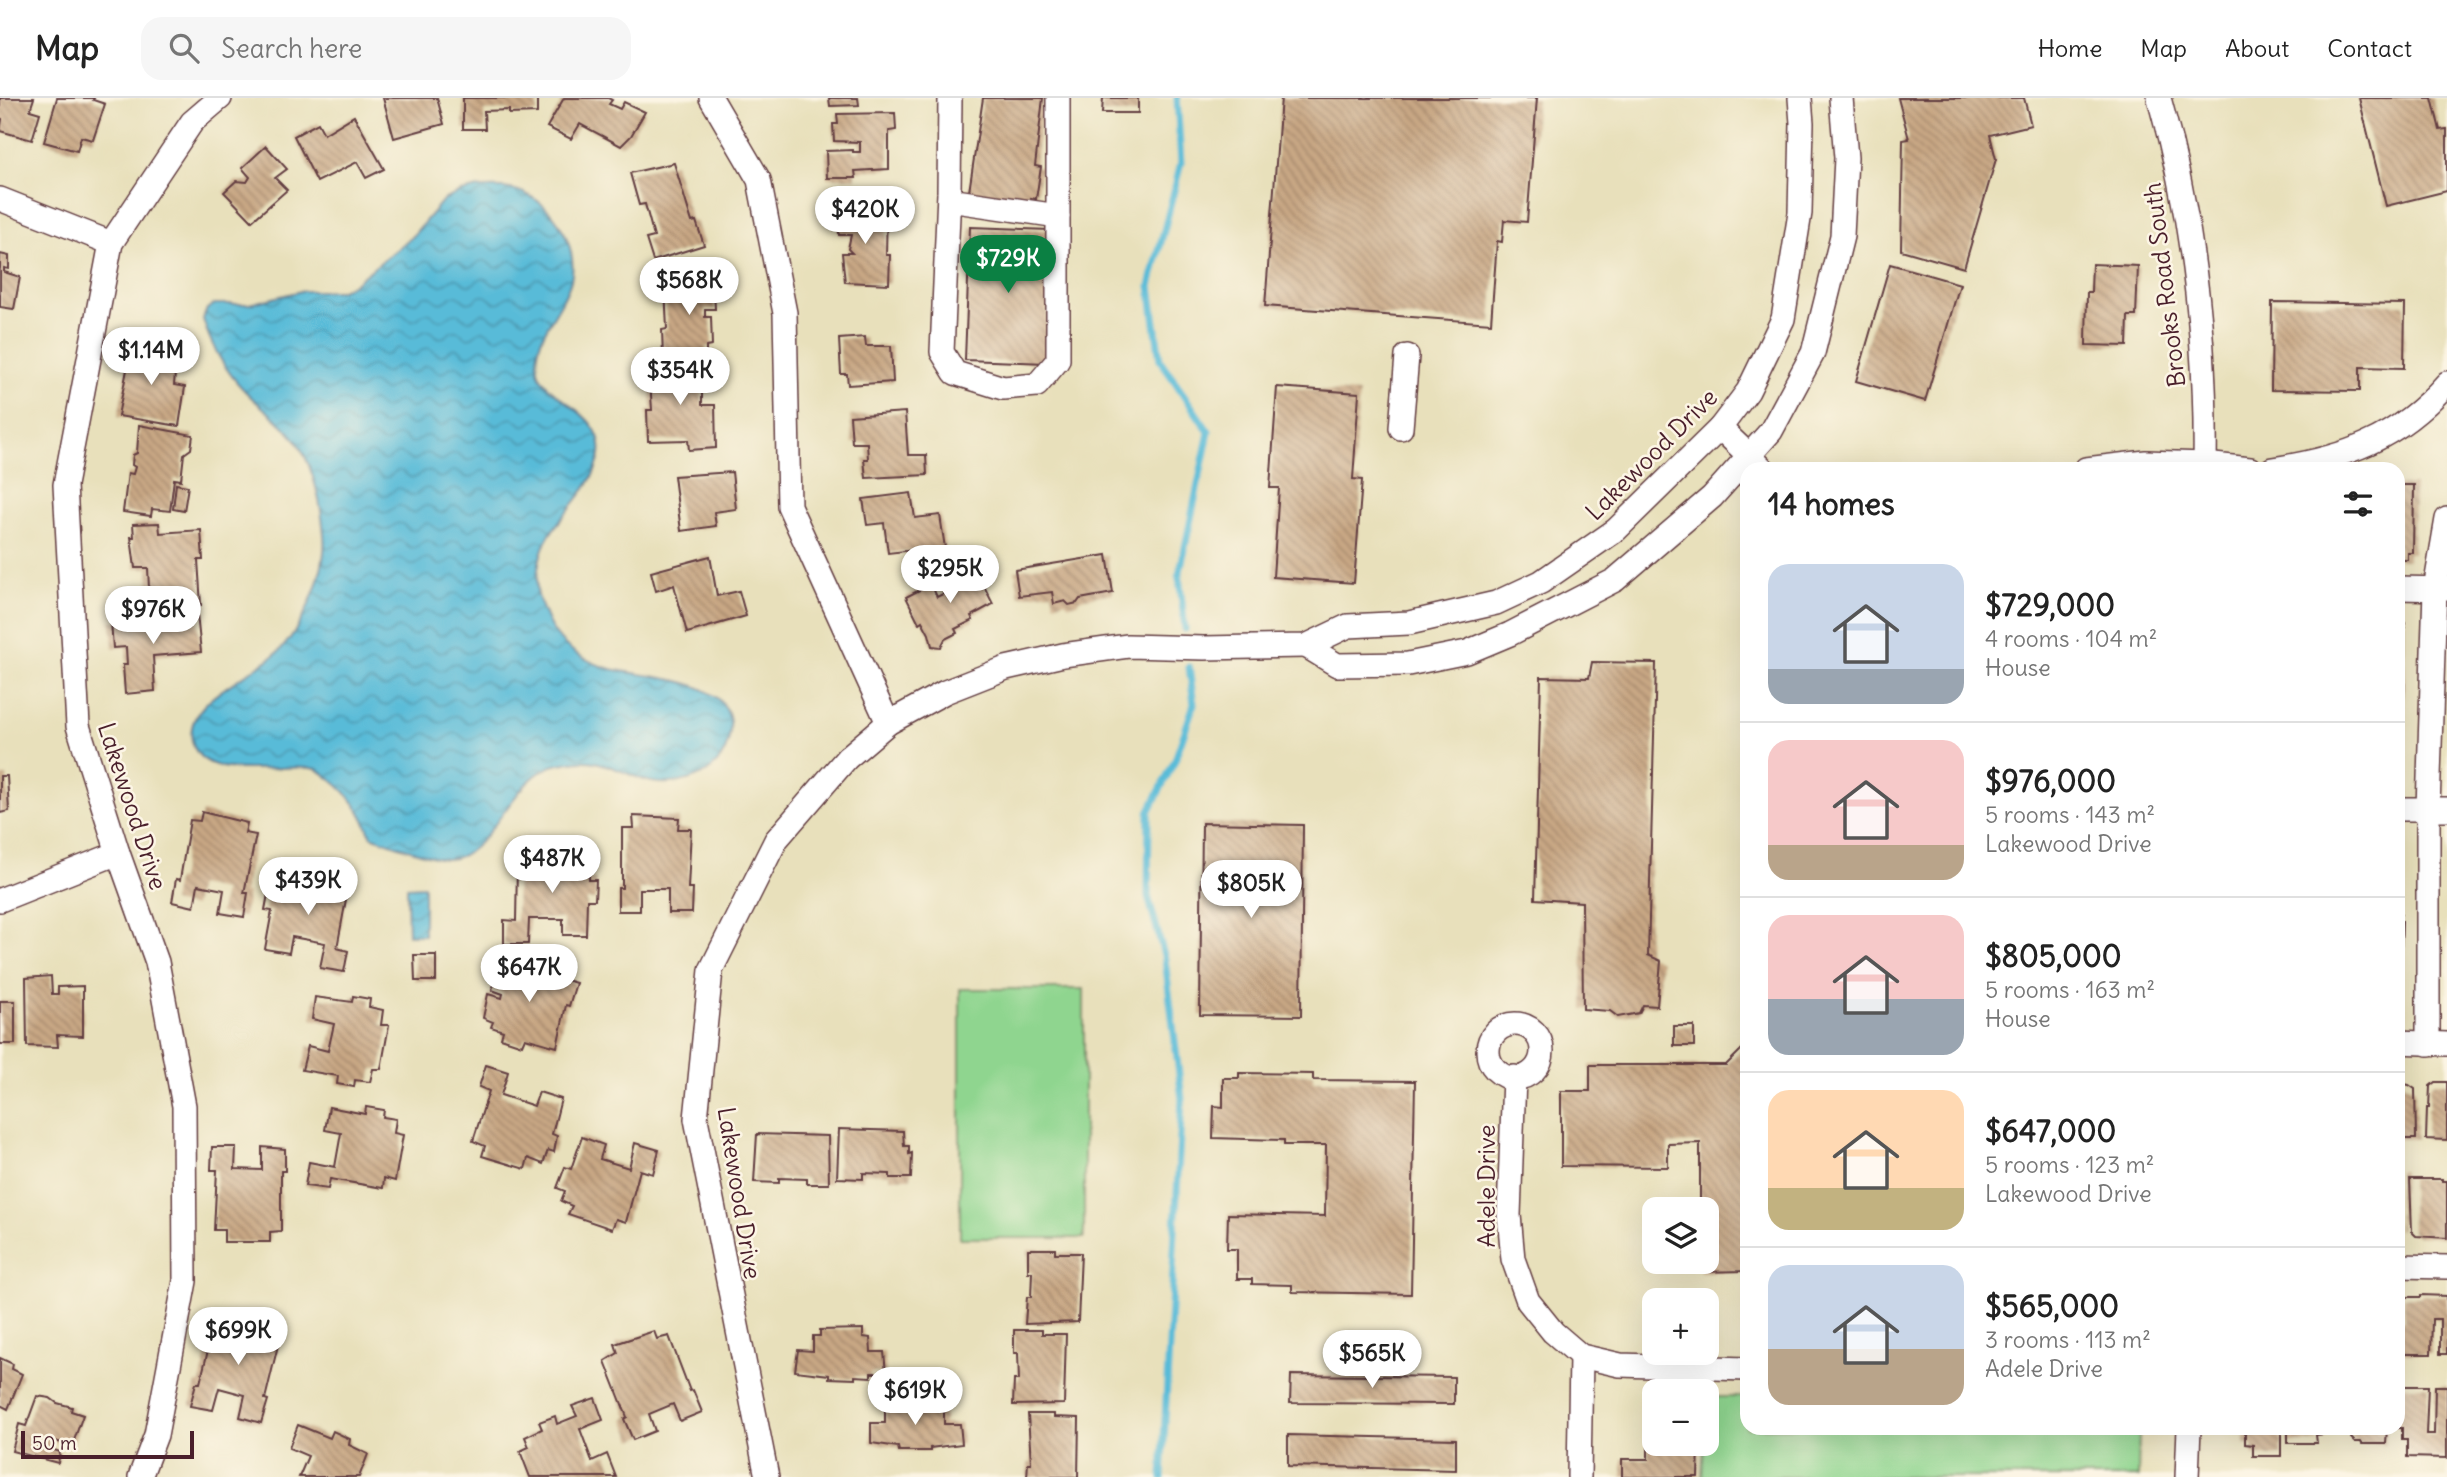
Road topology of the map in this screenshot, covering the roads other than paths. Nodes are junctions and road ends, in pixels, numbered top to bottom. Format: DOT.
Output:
graph roads {
  1 [pos="220,98"];
  2 [pos="711,98"];
  3 [pos="950,98"];
  4 [pos="1058,98"];
  5 [pos="1800,98"];
  6 [pos="1841,98"];
  7 [pos="2159,98"];
  8 [pos="0,199"];
  9 [pos="949,201"];
  10 [pos="1058,216"];
  11 [pos="111,243"];
  12 [pos="1407,356"];
  13 [pos="2447,383"];
  14 [pos="1401,428"];
  15 [pos="1720,428"];
  16 [pos="1756,462"];
  17 [pos="1757,462"];
  18 [pos="2205,462"];
  19 [pos="2320,462"];
  20 [pos="1740,476"];
  21 [pos="2447,519"];
  22 [pos="2405,588"];
  23 [pos="2441,589"];
  24 [pos="1306,646"];
  25 [pos="888,723"];
  26 [pos="2405,808"];
  27 [pos="2437,809"];
  28 [pos="118,853"];
  29 [pos="0,900"];
  30 [pos="2405,1042"];
  31 [pos="2437,1044"];
  32 [pos="1514,1077"];
  33 [pos="2405,1266"];
  34 [pos="2447,1267"];
  35 [pos="1581,1356"];
  36 [pos="1740,1369"];
  37 [pos="2189,1435"];
  38 [pos="140,1477"];
  39 [pos="767,1477"];
  40 [pos="1579,1477"];
  41 [pos="2187,1477"];
  1 -- 11 [label="street, Lakewood Drive"];
  2 -- 25 [label="street"];
  3 -- 9 [label="street"];
  4 -- 10 [label="street"];
  5 -- 15 [label="street, Lakewood Drive"];
  6 -- 17 [label="street"];
  7 -- 18 [label="street, Brooks Road South"];
  8 -- 11 [label="street"];
  9 -- 10 [label="street"];
  9 -- 10 [label="street"];
  11 -- 28 [label="street, Lakewood Drive"];
  12 -- 14 [label="street"];
  13 -- 19 [label="street"];
  15 -- 16 [label="street"];
  15 -- 24 [label="street, Lakewood Drive"];
  20 -- 24 [label="street"];
  21 -- 23 [label="street"];
  22 -- 23 [label="street"];
  23 -- 27 [label="street"];
  24 -- 25 [label="street, Lakewood Drive"];
  25 -- 39 [label="street, Lakewood Drive"];
  26 -- 27 [label="street"];
  27 -- 31 [label="street"];
  28 -- 29 [label="street"];
  28 -- 38 [label="street, Lakewood Drive"];
  30 -- 31 [label="street"];
  32 -- 35 [label="street, Adele Drive"];
  33 -- 34 [label="street"];
  35 -- 36 [label="street, Adele Drive"];
  35 -- 40 [label="street"];
  37 -- 41 [label="street"];
}
